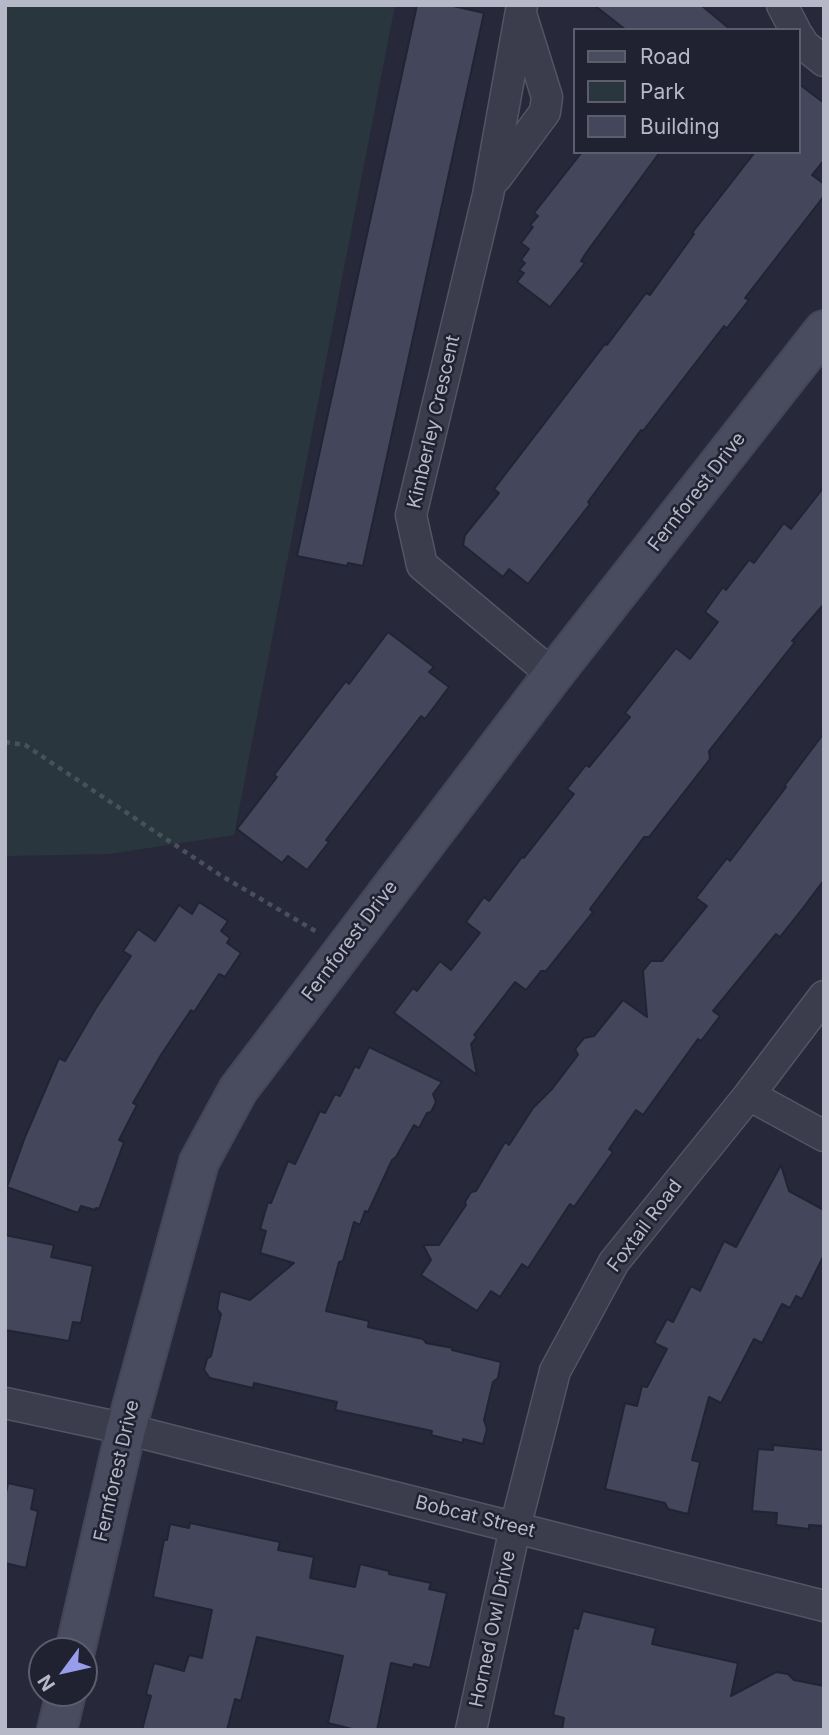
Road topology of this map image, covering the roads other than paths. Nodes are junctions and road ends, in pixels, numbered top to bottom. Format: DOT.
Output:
graph roads {
  1 [pos="782,5"];
  2 [pos="522,8"];
  3 [pos="794,28"];
  4 [pos="801,41"];
  5 [pos="824,61"];
  6 [pos="488,195"];
  7 [pos="824,330"];
  8 [pos="553,675"];
  9 [pos="824,996"];
  10 [pos="749,1095"];
  11 [pos="824,1136"];
  12 [pos="5,1403"];
  13 [pos="126,1429"];
  14 [pos="515,1528"];
  15 [pos="824,1606"];
  16 [pos="78,1637"];
  17 [pos="63,1707"];
  18 [pos="57,1730"];
  19 [pos="471,1730"];
  1 -- 3 [label="street"];
  2 -- 6 [label="street, Kimberley Crescent"];
  2 -- 6 [label="street, Kimberley Crescent"];
  4 -- 5 [label="street"];
  6 -- 8 [label="street, Kimberley Crescent"];
  7 -- 8 [label="street, Fernforest Drive"];
  8 -- 13 [label="street, Fernforest Drive"];
  9 -- 10 [label="street, Foxtail Road"];
  10 -- 11 [label="street"];
  10 -- 14 [label="street, Foxtail Road"];
  12 -- 13 [label="street, Bobcat Street"];
  13 -- 14 [label="street, Bobcat Street"];
  13 -- 16 [label="street, Fernforest Drive"];
  14 -- 15 [label="street, Bobcat Street"];
  14 -- 19 [label="street, Horned Owl Drive"];
  17 -- 18 [label="street"];
}
